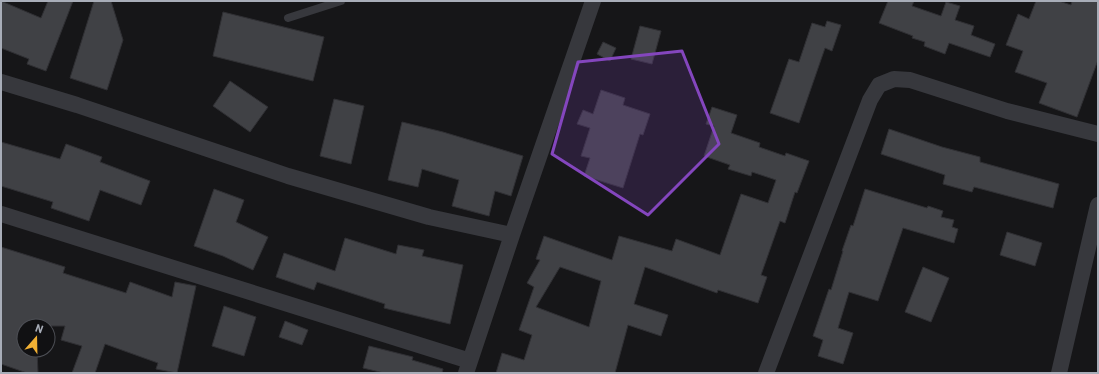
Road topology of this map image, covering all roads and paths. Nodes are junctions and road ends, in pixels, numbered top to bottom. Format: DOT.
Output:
graph roads {
  1 [pos="342,1"];
  2 [pos="589,2"];
  3 [pos="288,18"];
  4 [pos="1,82"];
  5 [pos="1098,134"];
  6 [pos="1098,205"];
  7 [pos="1,214"];
  8 [pos="512,235"];
  9 [pos="468,367"];
  10 [pos="766,373"];
  11 [pos="1059,373"];
  1 -- 3 [label="lane"];
  2 -- 8 [label="street"];
  4 -- 8 [label="street"];
  5 -- 10 [label="street"];
  6 -- 11 [label="street"];
  7 -- 9 [label="street"];
  8 -- 9 [label="street"];
}
